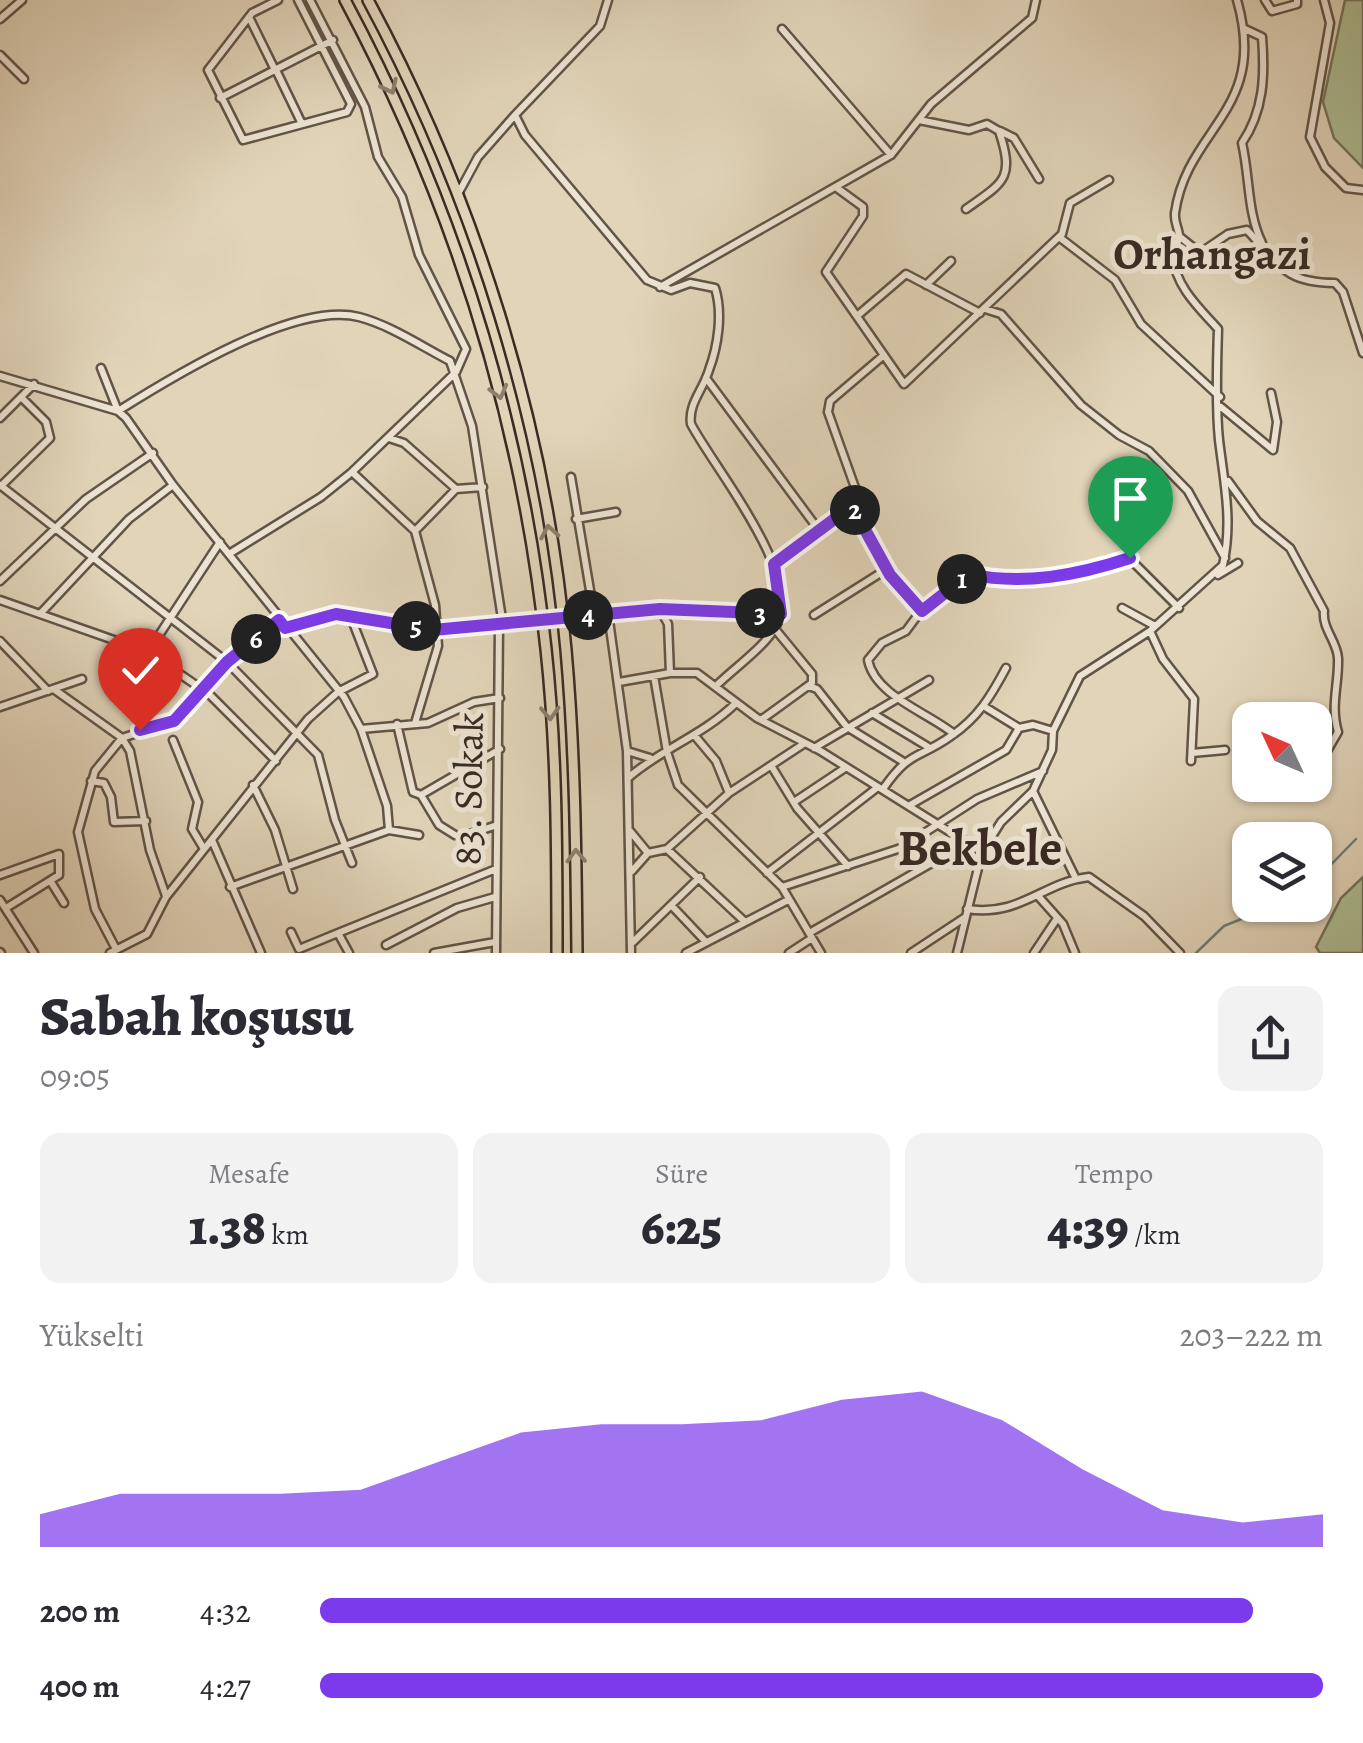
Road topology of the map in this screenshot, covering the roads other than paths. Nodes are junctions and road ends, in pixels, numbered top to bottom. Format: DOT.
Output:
graph roads {
  1 [pos="22,0"];
  2 [pos="278,0"];
  3 [pos="298,0"];
  4 [pos="310,0"];
  5 [pos="345,0"];
  6 [pos="368,0"];
  7 [pos="608,0"];
  8 [pos="1036,0"];
  9 [pos="1236,0"];
  10 [pos="1265,0"];
  11 [pos="1297,0"];
  12 [pos="1324,0"];
  13 [pos="249,17"];
  14 [pos="0,18"];
  15 [pos="782,29"];
  16 [pos="1244,29"];
  17 [pos="333,40"];
  18 [pos="323,46"];
  19 [pos="0,55"];
  20 [pos="275,70"];
  21 [pos="24,80"];
  22 [pos="220,98"];
  23 [pos="514,114"];
  24 [pos="919,120"];
  25 [pos="302,124"];
  26 [pos="999,131"];
  27 [pos="891,155"];
  28 [pos="1039,179"];
  29 [pos="1109,180"];
  30 [pos="837,188"];
  31 [pos="1363,190"];
  32 [pos="458,194"];
  33 [pos="966,210"];
  34 [pos="1179,236"];
  35 [pos="1059,237"];
  36 [pos="1264,248"];
  37 [pos="952,262"];
  38 [pos="926,284"];
  39 [pos="658,288"];
  40 [pos="983,311"];
  41 [pos="857,316"];
  42 [pos="1363,353"];
  43 [pos="884,354"];
  44 [pos="101,368"];
  45 [pos="456,372"];
  46 [pos="0,376"];
  47 [pos="706,378"];
  48 [pos="34,384"];
  49 [pos="1272,393"];
  50 [pos="23,399"];
  51 [pos="1220,402"];
  52 [pos="118,411"];
  53 [pos="0,418"];
  54 [pos="389,438"];
  55 [pos="153,453"];
  56 [pos="352,472"];
  57 [pos="571,477"];
  58 [pos="1226,480"];
  59 [pos="173,485"];
  60 [pos="0,486"];
  61 [pos="483,486"];
  62 [pos="456,489"];
  63 [pos="852,506"];
  64 [pos="616,512"];
  65 [pos="576,519"];
  66 [pos="56,526"];
  67 [pos="818,528"];
  68 [pos="415,531"];
  69 [pos="220,542"];
  70 [pos="94,554"];
  71 [pos="230,554"];
  72 [pos="1225,558"];
  73 [pos="1238,563"];
  74 [pos="774,564"];
  75 [pos="978,568"];
  76 [pos="887,569"];
  77 [pos="969,574"];
  78 [pos="1216,575"];
  79 [pos="0,581"];
  80 [pos="0,600"];
  81 [pos="1122,608"];
  82 [pos="1178,608"];
  83 [pos="660,609"];
  84 [pos="922,611"];
  85 [pos="608,612"];
  86 [pos="40,614"];
  87 [pos="590,614"];
  88 [pos="781,614"];
  89 [pos="814,614"];
  90 [pos="350,615"];
  91 [pos="170,616"];
  92 [pos="279,620"];
  93 [pos="501,625"];
  94 [pos="285,628"];
  95 [pos="775,628"];
  96 [pos="1152,629"];
  97 [pos="438,630"];
  98 [pos="0,641"];
  99 [pos="148,652"];
  100 [pos="227,662"];
  101 [pos="1006,668"];
  102 [pos="670,673"];
  103 [pos="654,676"];
  104 [pos="82,680"];
  105 [pos="929,680"];
  106 [pos="619,682"];
  107 [pos="716,686"];
  108 [pos="809,686"];
  109 [pos="202,688"];
  110 [pos="51,690"];
  111 [pos="338,692"];
  112 [pos="898,697"];
  113 [pos="500,698"];
  114 [pos="735,704"];
  115 [pos="1,706"];
  116 [pos="986,708"];
  117 [pos="872,713"];
  118 [pos="762,720"];
  119 [pos="415,723"];
  120 [pos="397,724"];
  121 [pos="848,726"];
  122 [pos="1019,728"];
  123 [pos="362,730"];
  124 [pos="1053,731"];
  125 [pos="954,734"];
  126 [pos="297,735"];
  127 [pos="694,736"];
  128 [pos="122,738"];
  129 [pos="173,740"];
  130 [pos="1332,742"];
  131 [pos="805,743"];
  132 [pos="814,748"];
  133 [pos="930,748"];
  134 [pos="500,749"];
  135 [pos="1225,750"];
  136 [pos="627,751"];
  137 [pos="667,752"];
  138 [pos="651,758"];
  139 [pos="276,760"];
  140 [pos="902,761"];
  141 [pos="772,767"];
  142 [pos="845,768"];
  143 [pos="1044,770"];
  144 [pos="628,778"];
  145 [pos="91,780"];
  146 [pos="253,785"];
  147 [pos="880,788"];
  148 [pos="1033,792"];
  149 [pos="729,793"];
  150 [pos="420,795"];
  151 [pos="794,802"];
  152 [pos="910,805"];
  153 [pos="705,812"];
  154 [pos="146,821"];
  155 [pos="939,822"];
  156 [pos="497,825"];
  157 [pos="388,830"];
  158 [pos="819,830"];
  159 [pos="630,831"];
  160 [pos="420,835"];
  161 [pos="455,835"];
  162 [pos="467,836"];
  163 [pos="212,839"];
  164 [pos="963,839"];
  165 [pos="346,847"];
  166 [pos="204,849"];
  167 [pos="666,850"];
  168 [pos="982,852"];
  169 [pos="648,853"];
  170 [pos="352,862"];
  171 [pos="848,866"];
  172 [pos="286,869"];
  173 [pos="496,869"];
  174 [pos="632,871"];
  175 [pos="768,873"];
  176 [pos="0,875"];
  177 [pos="700,877"];
  178 [pos="1076,879"];
  179 [pos="51,882"];
  180 [pos="230,887"];
  181 [pos="782,887"];
  182 [pos="293,888"];
  183 [pos="166,897"];
  184 [pos="496,897"];
  185 [pos="1039,897"];
  186 [pos="0,900"];
  187 [pos="788,900"];
  188 [pos="64,903"];
  189 [pos="671,905"];
  190 [pos="6,908"];
  191 [pos="966,913"];
  192 [pos="631,920"];
  193 [pos="1056,920"];
  194 [pos="744,921"];
  195 [pos="650,922"];
  196 [pos="291,932"];
  197 [pos="338,933"];
  198 [pos="812,935"];
  199 [pos="495,942"];
  200 [pos="706,943"];
  201 [pos="386,946"];
  202 [pos="631,948"];
  203 [pos="1177,950"];
  204 [pos="114,951"];
  205 [pos="34,953"];
  206 [pos="262,953"];
  207 [pos="349,953"];
  208 [pos="434,953"];
  209 [pos="496,953"];
  210 [pos="557,953"];
  211 [pos="577,953"];
  212 [pos="686,953"];
  213 [pos="789,953"];
  214 [pos="821,953"];
  215 [pos="912,953"];
  216 [pos="957,953"];
  217 [pos="1034,953"];
  218 [pos="1074,953"];
  1 -- 14 [label="street"];
  2 -- 13 [label="street"];
  3 -- 18 [label="street"];
  4 -- 17 [label="street, 83. Sokak"];
  5 -- 210 [label="highway, one-way"];
  6 -- 32 [label="highway"];
  7 -- 23 [label="street"];
  8 -- 24 [label="street"];
  9 -- 16 [label="street"];
  10 -- 11 [label="street"];
  12 -- 31 [label="street"];
  13 -- 20 [label="street"];
  13 -- 22 [label="street"];
  15 -- 27 [label="street"];
  16 -- 34 [label="street"];
  16 -- 36 [label="street"];
  17 -- 18 [label="street"];
  17 -- 45 [label="street, 83. Sokak"];
  18 -- 20 [label="street"];
  18 -- 25 [label="street"];
  19 -- 21 [label="street"];
  20 -- 22 [label="street"];
  20 -- 25 [label="street"];
  22 -- 25 [label="street"];
  23 -- 32 [label="street"];
  23 -- 39 [label="street"];
  24 -- 26 [label="street"];
  24 -- 27 [label="street"];
  26 -- 28 [label="street"];
  26 -- 33 [label="street"];
  27 -- 30 [label="street"];
  29 -- 35 [label="street"];
  30 -- 39 [label="street"];
  30 -- 41 [label="street"];
  211 -- 32 [label="highway, one-way"];
  34 -- 36 [label="street"];
  34 -- 51 [label="street"];
  35 -- 40 [label="street"];
  35 -- 51 [label="street"];
  36 -- 42 [label="street"];
  37 -- 38 [label="street"];
  38 -- 40 [label="street"];
  38 -- 41 [label="street"];
  39 -- 47 [label="street"];
  40 -- 43 [label="street"];
  40 -- 72 [label="street"];
  41 -- 43 [label="street"];
  43 -- 63 [label="street"];
  44 -- 52 [label="street"];
  45 -- 52 [label="street"];
  45 -- 54 [label="street"];
  45 -- 61 [label="street, 83. Sokak"];
  46 -- 48 [label="street"];
  47 -- 67 [label="street"];
  47 -- 74 [label="street"];
  48 -- 50 [label="street"];
  48 -- 52 [label="street"];
  49 -- 51 [label="street"];
  50 -- 53 [label="street"];
  50 -- 60 [label="street"];
  51 -- 58 [label="street"];
  52 -- 55 [label="street"];
  54 -- 56 [label="street"];
  54 -- 62 [label="street"];
  55 -- 59 [label="street"];
  55 -- 66 [label="street"];
  56 -- 68 [label="street"];
  56 -- 71 [label="street"];
  57 -- 65 [label="street"];
  58 -- 72 [label="street"];
  58 -- 130 [label="street"];
  59 -- 69 [label="street"];
  59 -- 70 [label="street"];
  60 -- 66 [label="street"];
  61 -- 62 [label="street"];
  61 -- 93 [label="street, 83. Sokak"];
  62 -- 68 [label="street"];
  63 -- 67 [label="street"];
  63 -- 76 [label="street"];
  64 -- 65 [label="street"];
  65 -- 87 [label="street"];
  66 -- 70 [label="street"];
  66 -- 79 [label="street"];
  67 -- 74 [label="street"];
  68 -- 97 [label="street"];
  69 -- 71 [label="street"];
  69 -- 91 [label="street"];
  70 -- 86 [label="street"];
  70 -- 91 [label="street"];
  71 -- 92 [label="street"];
  72 -- 78 [label="street"];
  73 -- 78 [label="street"];
  74 -- 88 [label="street"];
  75 -- 77 [label="street"];
  76 -- 84 [label="street"];
  76 -- 89 [label="street"];
  77 -- 82 [label="street"];
  77 -- 84 [label="street"];
  78 -- 82 [label="street"];
  80 -- 86 [label="street"];
  81 -- 96 [label="street"];
  82 -- 96 [label="street"];
  83 -- 85 [label="street"];
  83 -- 88 [label="street"];
  83 -- 102 [label="street"];
  84 -- 112 [label="street"];
  85 -- 87 [label="street"];
  85 -- 106 [label="street"];
  86 -- 99 [label="street"];
  87 -- 93 [label="street, bridge"];
  88 -- 95 [label="street"];
  90 -- 94 [label="street"];
  90 -- 97 [label="street"];
  90 -- 111 [label="street"];
  91 -- 99 [label="street"];
  91 -- 100 [label="street"];
  92 -- 94 [label="street"];
  92 -- 100 [label="street"];
  93 -- 97 [label="street"];
  93 -- 113 [label="street, 83. Sokak"];
  94 -- 111 [label="street"];
  95 -- 107 [label="street"];
  95 -- 108 [label="street"];
  96 -- 124 [label="street"];
  96 -- 135 [label="street"];
  97 -- 119 [label="street"];
  98 -- 110 [label="street"];
  99 -- 109 [label="street"];
  100 -- 109 [label="street"];
  100 -- 126 [label="street"];
  101 -- 116 [label="street"];
  102 -- 103 [label="street"];
  102 -- 107 [label="street"];
  103 -- 106 [label="street"];
  103 -- 137 [label="street"];
  104 -- 110 [label="street"];
  105 -- 112 [label="street"];
  106 -- 136 [label="street"];
  107 -- 114 [label="street"];
  108 -- 118 [label="street"];
  108 -- 121 [label="street"];
  109 -- 128 [label="street"];
  109 -- 139 [label="street"];
  110 -- 115 [label="street"];
  110 -- 128 [label="street"];
  111 -- 123 [label="street"];
  111 -- 126 [label="street"];
  112 -- 117 [label="street"];
  112 -- 125 [label="street"];
  113 -- 119 [label="street"];
  113 -- 134 [label="street, 83. Sokak"];
  114 -- 118 [label="street"];
  114 -- 127 [label="street"];
  116 -- 122 [label="street"];
  116 -- 125 [label="street"];
  117 -- 121 [label="street"];
  117 -- 133 [label="street"];
  118 -- 131 [label="street"];
  119 -- 120 [label="street"];
  120 -- 123 [label="street"];
  120 -- 150 [label="street"];
  121 -- 132 [label="street"];
  121 -- 140 [label="street"];
  122 -- 124 [label="street"];
  122 -- 152 [label="street"];
  123 -- 157 [label="street"];
  124 -- 143 [label="street"];
  125 -- 133 [label="street"];
  126 -- 139 [label="street"];
  126 -- 165 [label="street"];
  127 -- 137 [label="street"];
  127 -- 149 [label="street"];
  128 -- 145 [label="street"];
  128 -- 154 [label="street"];
  129 -- 166 [label="street"];
  131 -- 132 [label="street"];
  131 -- 141 [label="street"];
  132 -- 142 [label="street"];
  133 -- 140 [label="street"];
  134 -- 150 [label="street"];
  134 -- 156 [label="street, 83. Sokak"];
  136 -- 138 [label="street"];
  136 -- 144 [label="street"];
  137 -- 138 [label="street"];
  137 -- 153 [label="street"];
  138 -- 144 [label="street"];
  139 -- 146 [label="street"];
  140 -- 147 [label="street"];
  141 -- 149 [label="street"];
  141 -- 151 [label="street"];
  142 -- 147 [label="street"];
  142 -- 151 [label="street"];
  143 -- 148 [label="street"];
  143 -- 155 [label="street"];
  144 -- 159 [label="street"];
  145 -- 154 [label="street"];
  145 -- 204 [label="street"];
  146 -- 163 [label="street"];
  146 -- 172 [label="street"];
  147 -- 152 [label="street"];
  147 -- 158 [label="street"];
  148 -- 168 [label="street"];
  148 -- 178 [label="street"];
  149 -- 153 [label="street"];
  150 -- 161 [label="street"];
  151 -- 158 [label="street"];
  152 -- 155 [label="street"];
  153 -- 167 [label="street"];
  153 -- 175 [label="street"];
  154 -- 183 [label="street"];
  155 -- 164 [label="street"];
  155 -- 171 [label="street"];
  156 -- 162 [label="street"];
  156 -- 173 [label="street, 83. Sokak"];
  157 -- 160 [label="street"];
  157 -- 165 [label="street"];
  158 -- 171 [label="street"];
  158 -- 175 [label="street"];
  159 -- 169 [label="street"];
  159 -- 174 [label="street"];
  163 -- 166 [label="street"];
  163 -- 180 [label="street"];
  164 -- 168 [label="street"];
  164 -- 198 [label="street"];
  165 -- 170 [label="street"];
  165 -- 172 [label="street"];
  166 -- 183 [label="street"];
  167 -- 169 [label="street"];
  167 -- 177 [label="street"];
  168 -- 191 [label="street"];
  169 -- 174 [label="street"];
  171 -- 181 [label="street"];
  172 -- 180 [label="street"];
  172 -- 182 [label="street"];
  173 -- 184 [label="street, 83. Sokak"];
  173 -- 197 [label="street"];
  174 -- 192 [label="street"];
  175 -- 181 [label="street"];
  176 -- 179 [label="street"];
  177 -- 189 [label="street"];
  177 -- 194 [label="street"];
  178 -- 185 [label="street"];
  178 -- 203 [label="street"];
  179 -- 188 [label="street"];
  179 -- 190 [label="street"];
  180 -- 206 [label="street"];
  181 -- 187 [label="street"];
  183 -- 204 [label="street"];
  184 -- 199 [label="street, 83. Sokak"];
  184 -- 201 [label="street"];
  185 -- 191 [label="street"];
  185 -- 193 [label="street"];
  186 -- 190 [label="street"];
  187 -- 194 [label="street"];
  187 -- 198 [label="street"];
  189 -- 195 [label="street"];
  189 -- 200 [label="street"];
  190 -- 205 [label="street"];
  191 -- 215 [label="street"];
  191 -- 216 [label="street"];
  192 -- 195 [label="street"];
  192 -- 202 [label="street"];
  193 -- 217 [label="street"];
  193 -- 218 [label="street"];
  194 -- 200 [label="street"];
  195 -- 202 [label="street"];
  196 -- 197 [label="street"];
  197 -- 207 [label="street"];
  198 -- 213 [label="street"];
  198 -- 214 [label="street"];
  199 -- 208 [label="street"];
  199 -- 209 [label="street, 83. Sokak"];
  200 -- 212 [label="street"];
}
